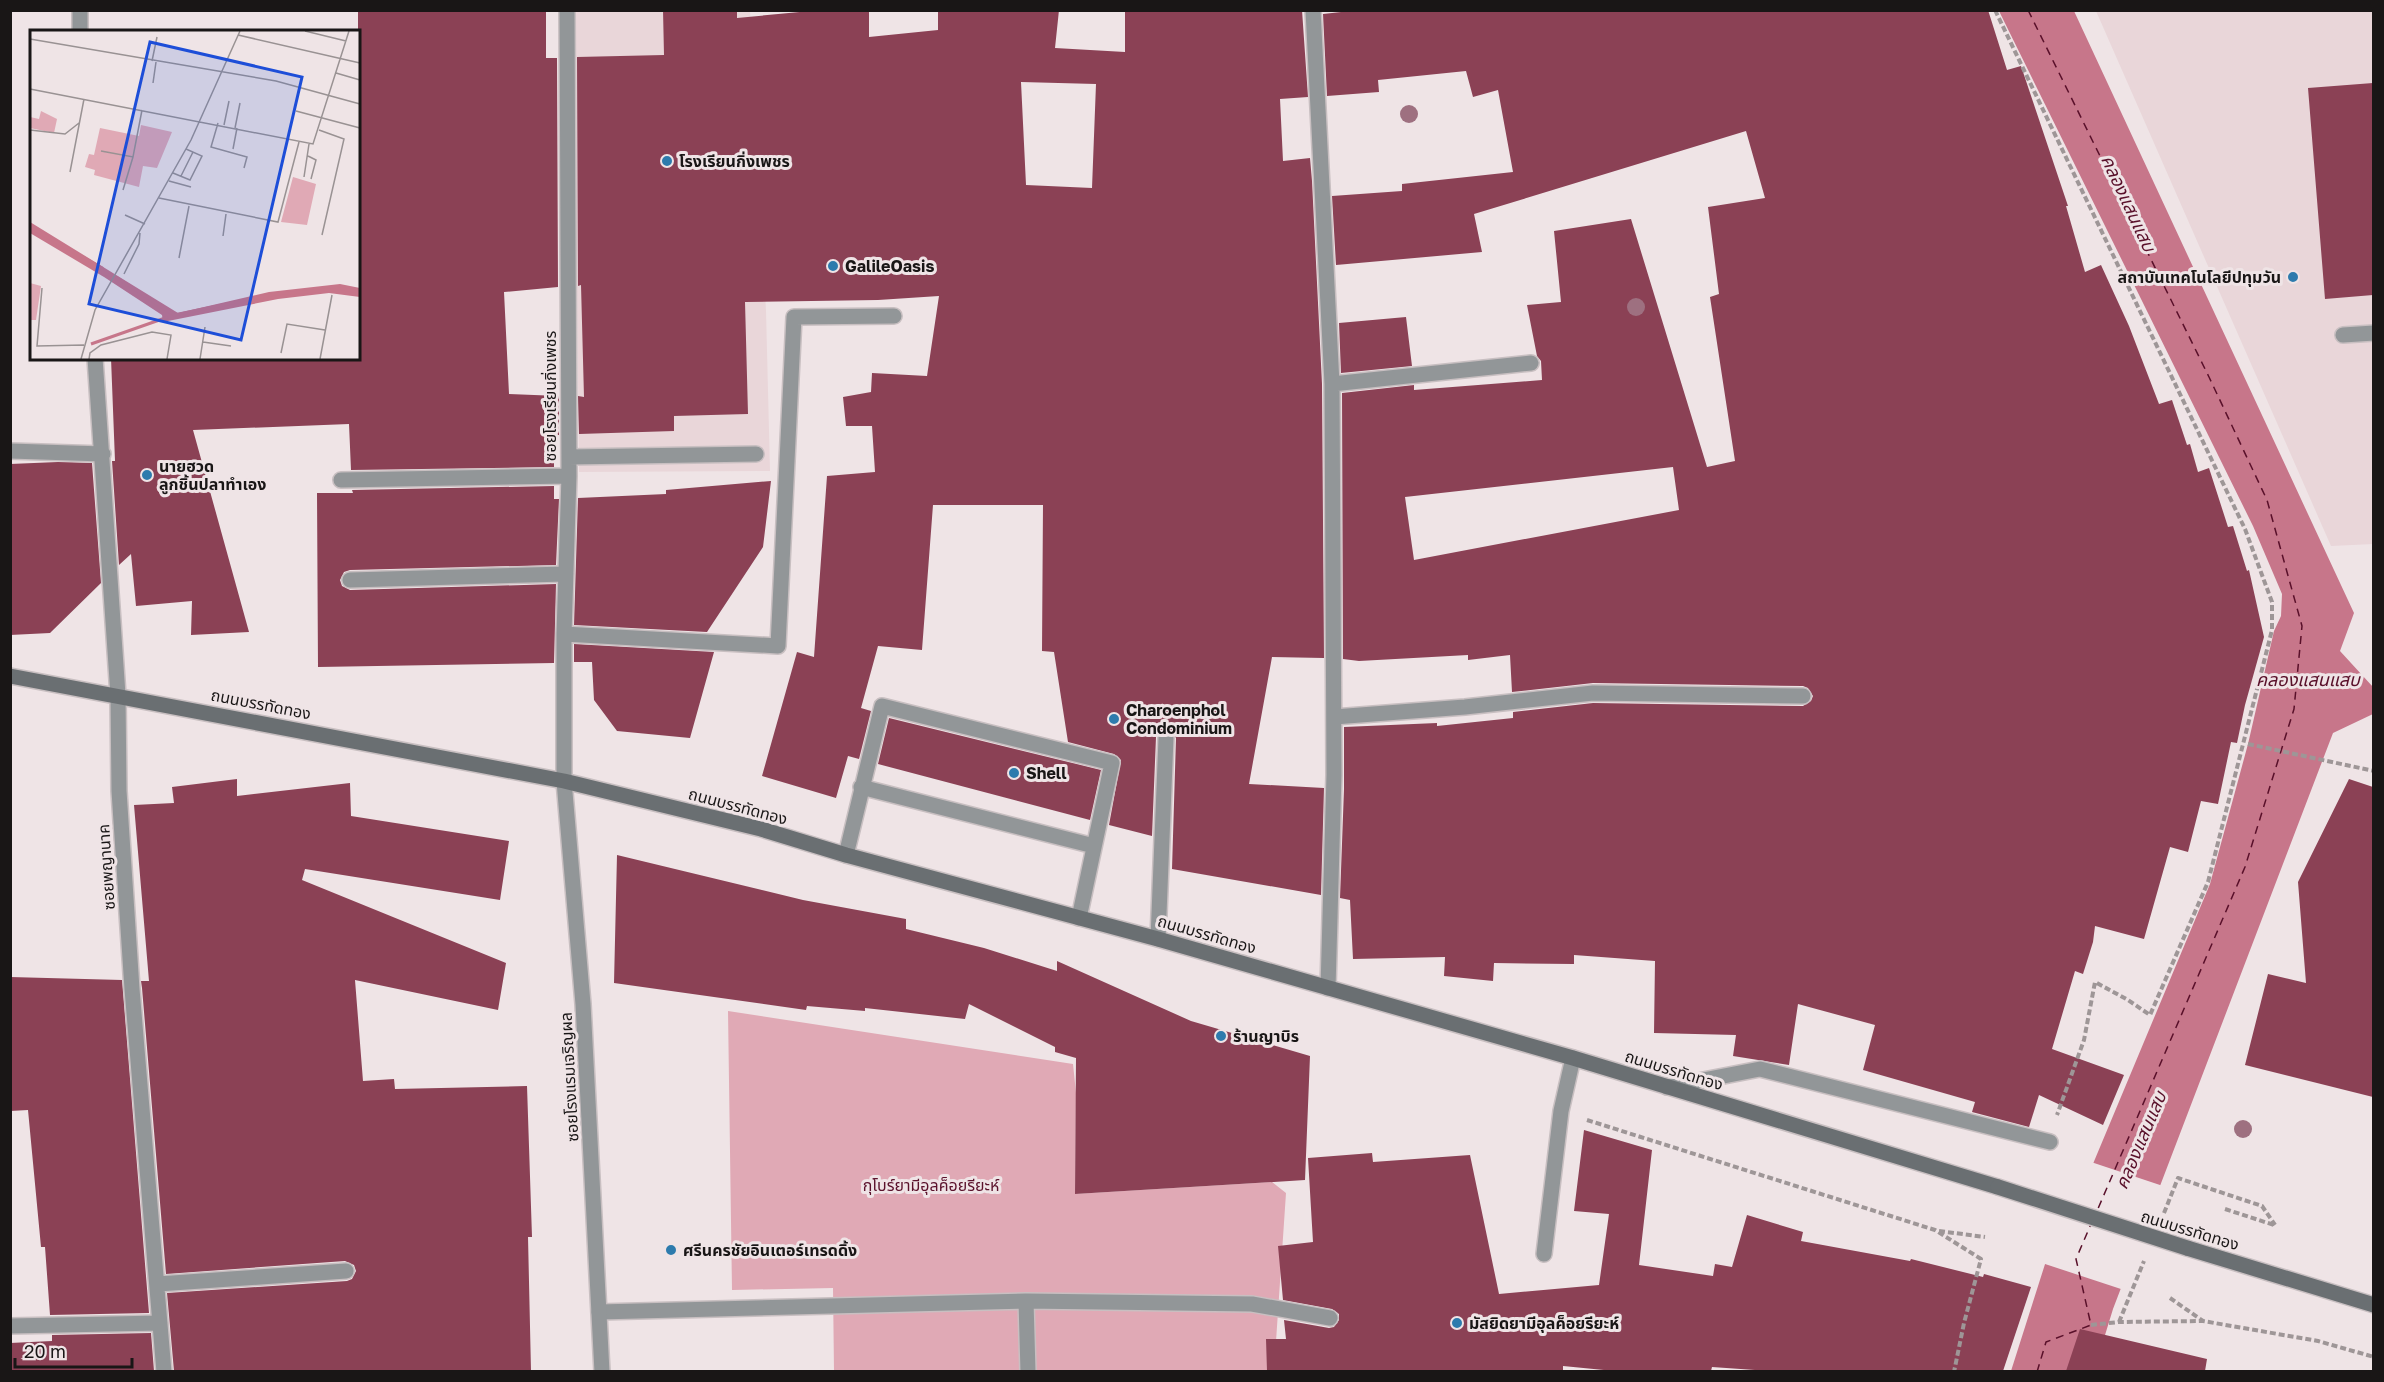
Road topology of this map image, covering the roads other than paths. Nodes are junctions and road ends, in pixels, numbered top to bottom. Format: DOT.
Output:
graph roads {
  1 [pos="80,10"];
  2 [pos="567,10"];
  3 [pos="1313,10"];
  4 [pos="80,30"];
  5 [pos="894,316"];
  6 [pos="2373,333"];
  7 [pos="2343,335"];
  8 [pos="95,360"];
  9 [pos="1531,363"];
  10 [pos="1332,384"];
  11 [pos="10,451"];
  12 [pos="103,454"];
  13 [pos="756,454"];
  14 [pos="568,457"];
  15 [pos="569,476"];
  16 [pos="341,480"];
  17 [pos="566,574"];
  18 [pos="350,580"];
  19 [pos="564,634"];
  20 [pos="10,676"];
  21 [pos="118,695"];
  22 [pos="1803,696"];
  23 [pos="1334,717"];
  24 [pos="1167,738"];
  25 [pos="564,781"];
  26 [pos="861,787"];
  27 [pos="1094,846"];
  28 [pos="846,855"];
  29 [pos="1079,918"];
  30 [pos="1158,939"];
  31 [pos="1328,988"];
  32 [pos="1573,1058"];
  33 [pos="1667,1087"];
  34 [pos="2050,1142"];
  35 [pos="1544,1254"];
  36 [pos="346,1271"];
  37 [pos="158,1284"];
  38 [pos="1026,1301"];
  39 [pos="2373,1305"];
  40 [pos="599,1312"];
  41 [pos="1330,1318"];
  42 [pos="160,1323"];
  43 [pos="10,1326"];
  44 [pos="164,1371"];
  45 [pos="602,1371"];
  46 [pos="1028,1371"];
  1 -- 4 [label="street"];
  2 -- 14 [label="street, ซอยโรงเรียนกิ่งเพชร"];
  3 -- 10 [label="street"];
  5 -- 19 [label="street"];
  6 -- 7 [label="street"];
  8 -- 12 [label="street, ซอยพญานาค"];
  9 -- 10 [label="street"];
  10 -- 23 [label="street"];
  11 -- 12 [label="street"];
  12 -- 21 [label="street, ซอยพญานาค"];
  13 -- 14 [label="street"];
  14 -- 15 [label="street, ซอยโรงเรียนกิ่งเพชร"];
  15 -- 16 [label="street"];
  15 -- 17 [label="street, ซอยโรงเรียนกิ่งเพชร"];
  17 -- 18 [label="street"];
  17 -- 19 [label="street, ซอยโรงเรียนกิ่งเพชร"];
  19 -- 25 [label="street, ซอยโรงเรียนกิ่งเพชร"];
  20 -- 21 [label="main road, ถนนบรรทัดทอง"];
  21 -- 25 [label="main road, ถนนบรรทัดทอง"];
  21 -- 37 [label="street, ซอยพญานาค"];
  22 -- 23 [label="street"];
  23 -- 31 [label="street"];
  24 -- 30 [label="street"];
  25 -- 28 [label="main road, ถนนบรรทัดทอง"];
  25 -- 40 [label="street, ซอยโรงแรมเจริญผล"];
  26 -- 27 [label="street"];
  26 -- 27 [label="street"];
  26 -- 28 [label="street"];
  27 -- 29 [label="street"];
  28 -- 29 [label="main road, ถนนบรรทัดทอง"];
  29 -- 30 [label="main road, ถนนบรรทัดทอง"];
  30 -- 31 [label="main road, ถนนบรรทัดทอง"];
  31 -- 32 [label="main road, ถนนบรรทัดทอง"];
  32 -- 33 [label="main road, ถนนบรรทัดทอง"];
  32 -- 35 [label="street"];
  33 -- 34 [label="street"];
  33 -- 39 [label="main road, ถนนบรรทัดทอง, bridge"];
  36 -- 37 [label="street"];
  37 -- 42 [label="street, ซอยพญานาค"];
  38 -- 40 [label="street"];
  38 -- 41 [label="street"];
  38 -- 46 [label="street"];
  40 -- 45 [label="street, ซอยโรงแรมเจริญผล"];
  42 -- 43 [label="street"];
  42 -- 44 [label="street, ซอยพญานาค"];
}
